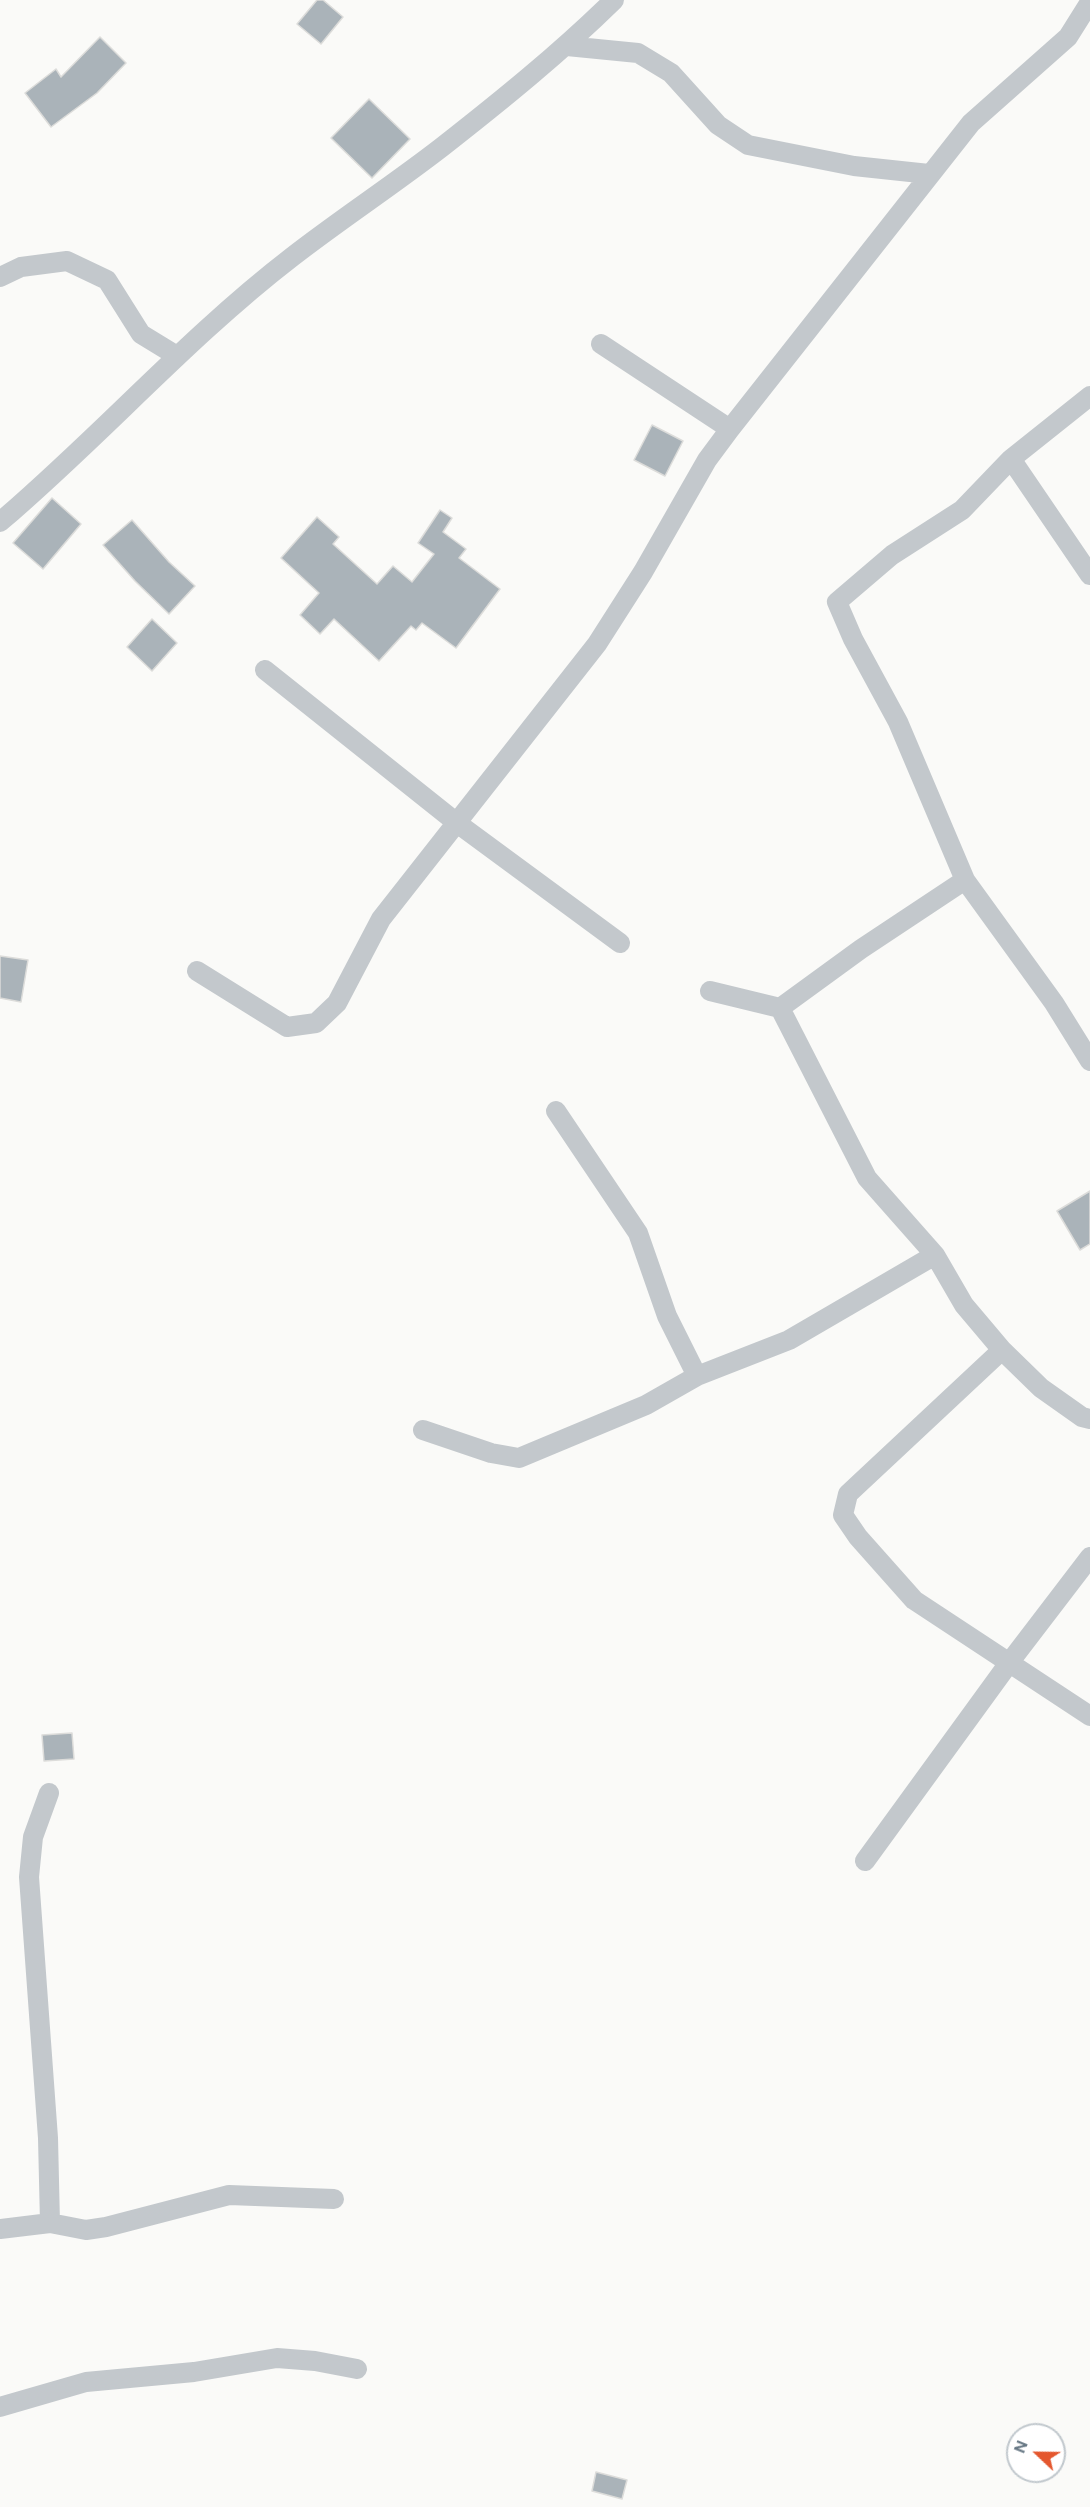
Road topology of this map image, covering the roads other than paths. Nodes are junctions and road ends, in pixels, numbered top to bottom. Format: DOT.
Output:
graph roads {
  1 [pos="614,0"];
  2 [pos="1090,2"];
  3 [pos="567,46"];
  4 [pos="929,174"];
  5 [pos="0,277"];
  6 [pos="601,344"];
  7 [pos="177,356"];
  8 [pos="1090,396"];
  9 [pos="729,429"];
  10 [pos="1011,459"];
  11 [pos="0,522"];
  12 [pos="1090,575"];
  13 [pos="265,670"];
  14 [pos="457,823"];
  15 [pos="965,880"];
  16 [pos="620,944"];
  17 [pos="197,971"];
  18 [pos="710,991"];
  19 [pos="780,1008"];
  20 [pos="1090,1061"];
  21 [pos="556,1111"];
  22 [pos="935,1255"];
  23 [pos="1002,1350"];
  24 [pos="697,1376"];
  25 [pos="1090,1419"];
  26 [pos="423,1430"];
  27 [pos="1090,1557"];
  28 [pos="1009,1663"];
  29 [pos="1090,1716"];
  30 [pos="49,1793"];
  31 [pos="865,1861"];
  32 [pos="334,2199"];
  33 [pos="50,2223"];
  34 [pos="0,2229"];
  35 [pos="357,2368"];
  36 [pos="0,2407"];
  1 -- 3 [label="street"];
  2 -- 4 [label="street"];
  3 -- 4 [label="street"];
  3 -- 7 [label="street"];
  4 -- 9 [label="street"];
  5 -- 7 [label="street"];
  6 -- 9 [label="street"];
  7 -- 11 [label="street"];
  8 -- 10 [label="street"];
  9 -- 14 [label="street"];
  10 -- 12 [label="street"];
  10 -- 15 [label="street"];
  13 -- 14 [label="street"];
  14 -- 16 [label="street"];
  14 -- 17 [label="street"];
  15 -- 19 [label="street"];
  15 -- 20 [label="street"];
  18 -- 19 [label="street"];
  19 -- 22 [label="street"];
  21 -- 24 [label="street"];
  22 -- 23 [label="street"];
  22 -- 24 [label="street"];
  23 -- 25 [label="street"];
  23 -- 28 [label="street"];
  24 -- 26 [label="street"];
  27 -- 28 [label="street"];
  28 -- 29 [label="street"];
  28 -- 31 [label="street"];
  30 -- 33 [label="street"];
  32 -- 33 [label="street"];
  33 -- 34 [label="street"];
  35 -- 36 [label="street"];
}
